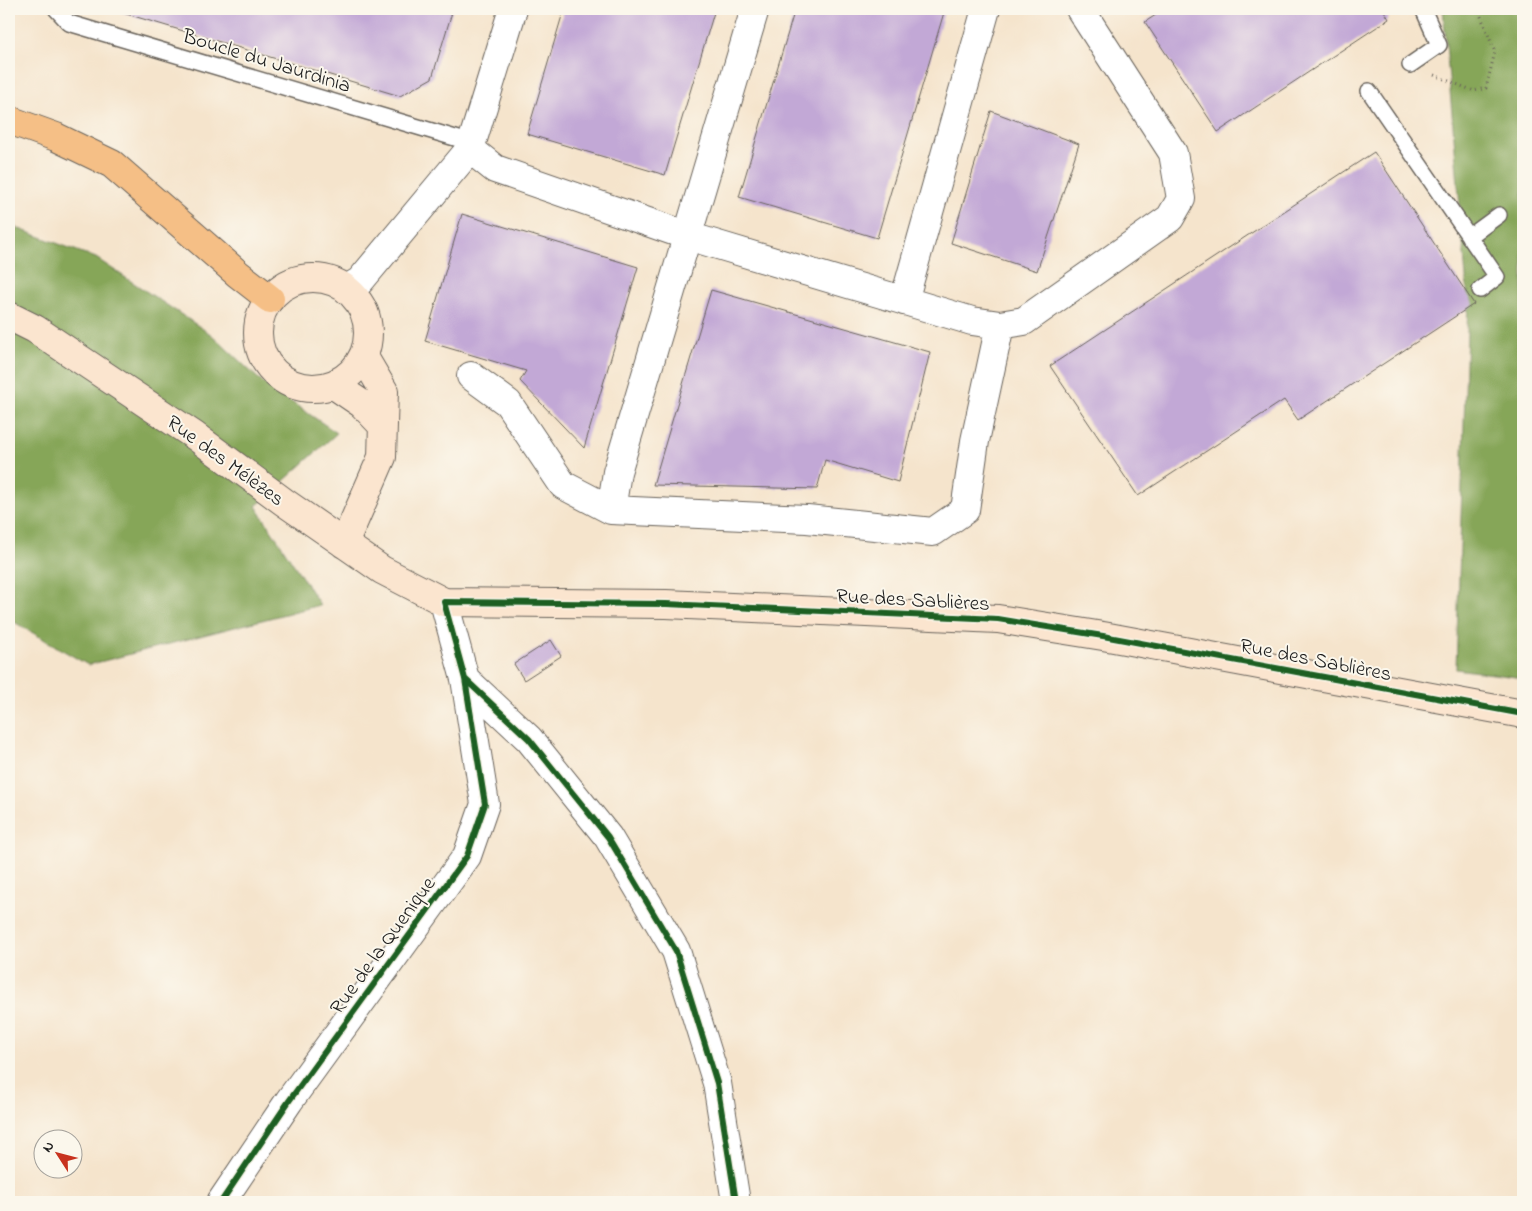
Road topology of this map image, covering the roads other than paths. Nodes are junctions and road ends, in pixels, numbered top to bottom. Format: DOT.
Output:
graph roads {
  1 [pos="56,9"];
  2 [pos="513,9"];
  3 [pos="756,9"];
  4 [pos="986,9"];
  5 [pos="1080,9"];
  6 [pos="1422,9"];
  7 [pos="1410,66"];
  8 [pos="1369,91"];
  9 [pos="9,120"];
  10 [pos="471,146"];
  11 [pos="1499,215"];
  12 [pos="688,236"];
  13 [pos="1469,237"];
  14 [pos="348,289"];
  15 [pos="1480,290"];
  16 [pos="270,298"];
  17 [pos="904,301"];
  18 [pos="9,316"];
  19 [pos="1000,325"];
  20 [pos="364,357"];
  21 [pos="471,376"];
  22 [pos="334,385"];
  23 [pos="383,426"];
  24 [pos="611,510"];
  25 [pos="344,544"];
  26 [pos="444,602"];
  27 [pos="465,679"];
  28 [pos="1523,714"];
  29 [pos="221,1202"];
  30 [pos="736,1202"];
  1 -- 10 [label="lane, Boucle du Jaurdinia"];
  2 -- 10 [label="street"];
  3 -- 12 [label="street"];
  4 -- 17 [label="street"];
  5 -- 19 [label="street"];
  6 -- 7 [label="lane"];
  8 -- 13 [label="lane"];
  9 -- 16 [label="highway"];
  10 -- 12 [label="street"];
  10 -- 14 [label="street"];
  11 -- 13 [label="lane"];
  12 -- 17 [label="street"];
  12 -- 24 [label="street"];
  13 -- 15 [label="lane"];
  14 -- 16 [label="street"];
  14 -- 20 [label="street"];
  16 -- 22 [label="street"];
  17 -- 19 [label="street"];
  18 -- 25 [label="street, Rue des Mélèzes"];
  19 -- 24 [label="street"];
  20 -- 22 [label="street"];
  20 -- 23 [label="street"];
  21 -- 24 [label="street"];
  22 -- 23 [label="street"];
  23 -- 25 [label="street"];
  25 -- 26 [label="street, Rue des Mélèzes"];
  26 -- 27 [label="street, Rue de la Quenique"];
  26 -- 28 [label="street, Rue des Sablières"];
  27 -- 29 [label="street, Rue de la Quenique"];
  27 -- 30 [label="street"];
}
